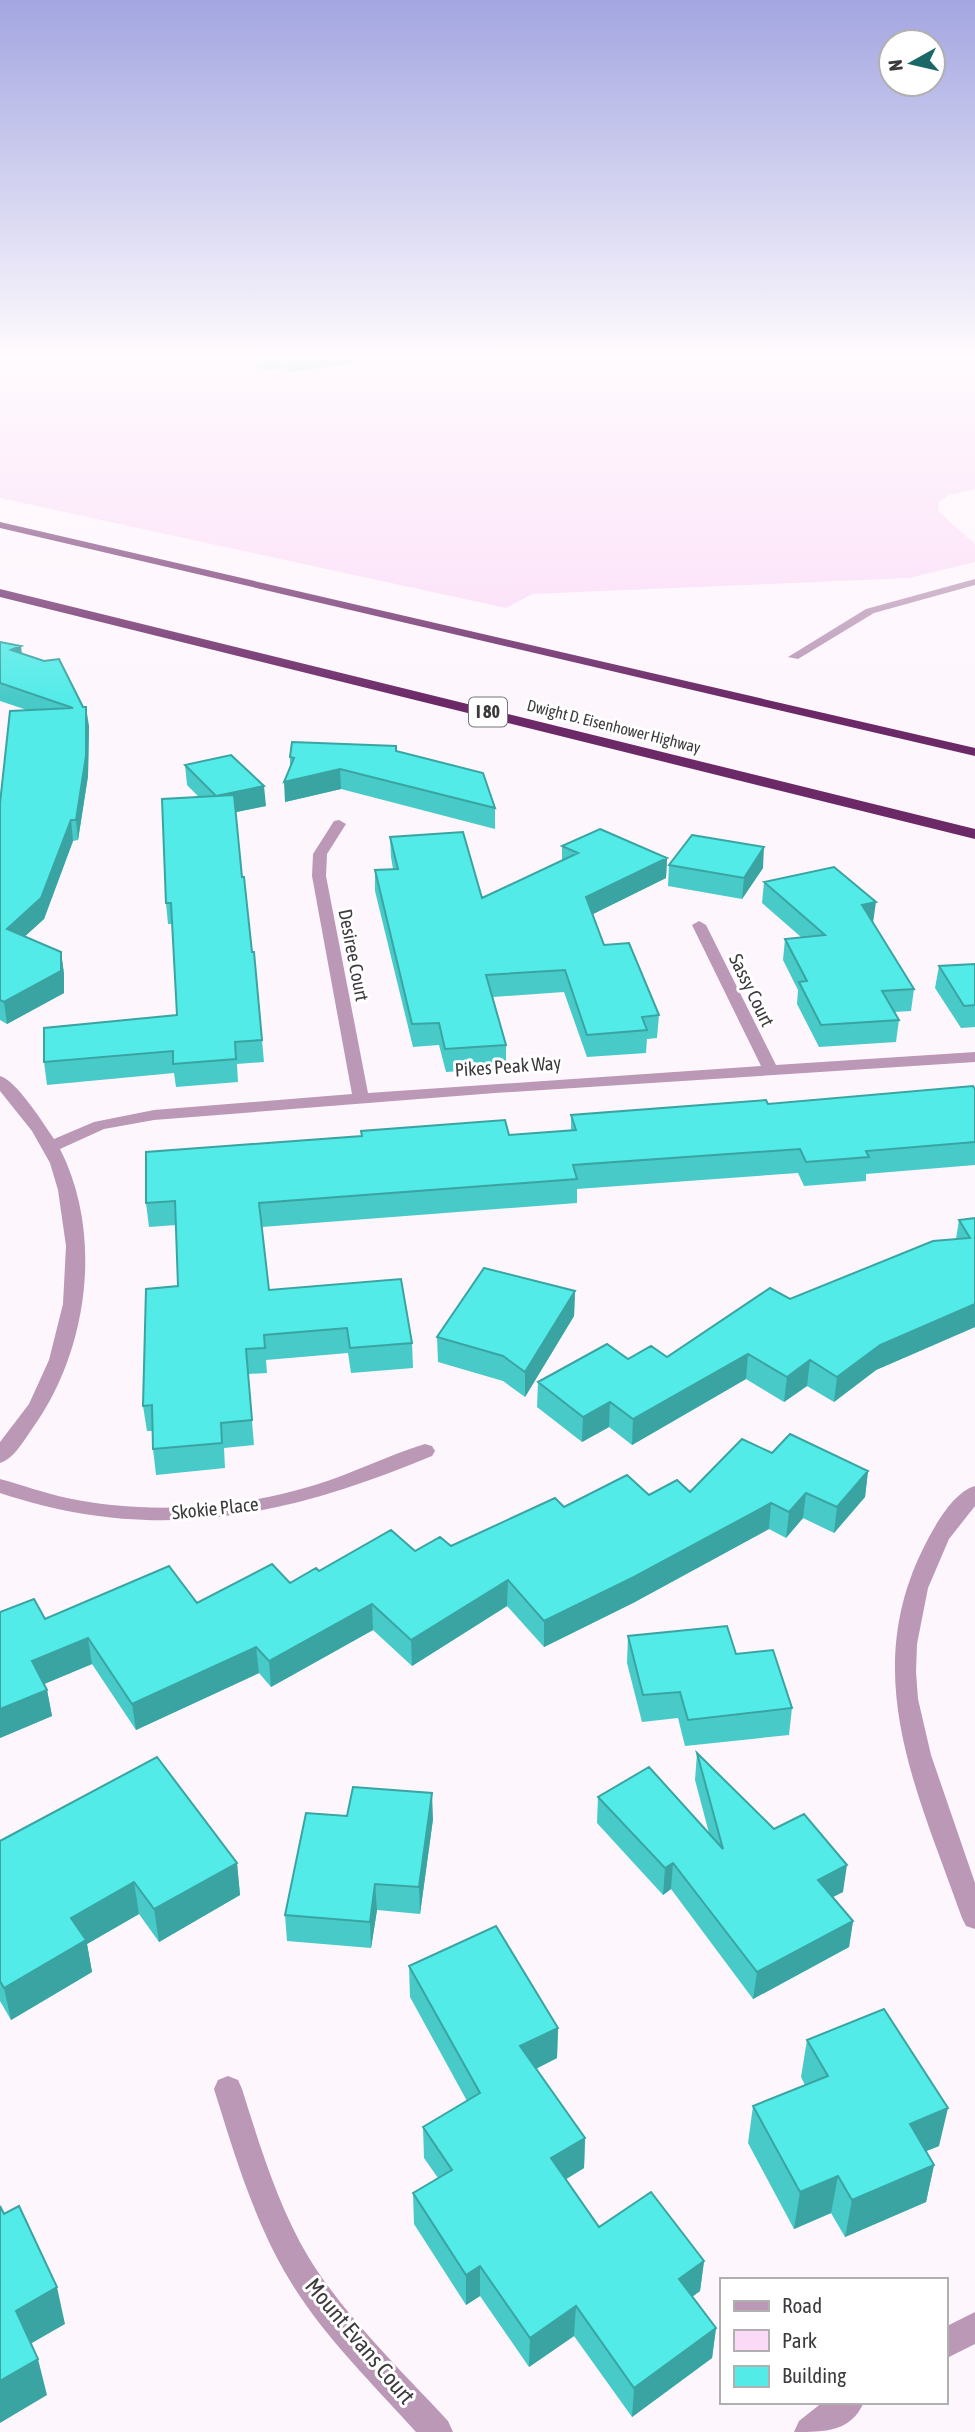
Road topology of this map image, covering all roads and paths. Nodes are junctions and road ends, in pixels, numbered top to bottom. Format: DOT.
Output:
graph roads {
  1 [pos="0,525"];
  2 [pos="975,582"];
  3 [pos="0,593"];
  4 [pos="0,601"];
  5 [pos="45,605"];
  6 [pos="794,657"];
  7 [pos="975,752"];
  8 [pos="339,824"];
  9 [pos="975,834"];
  10 [pos="699,925"];
  11 [pos="975,1057"];
  12 [pos="771,1071"];
  13 [pos="0,1081"];
  14 [pos="361,1098"];
  15 [pos="50,1147"];
  16 [pos="425,1451"];
  17 [pos="0,1456"];
  18 [pos="0,1486"];
  19 [pos="975,1493"];
  20 [pos="975,1918"];
  21 [pos="228,2089"];
  22 [pos="975,2327"];
  23 [pos="947,2343"];
  24 [pos="846,2404"];
  25 [pos="437,2432"];
  26 [pos="810,2432"];
  1 -- 7 [label="highway"];
  2 -- 6 [label="street"];
  3 -- 5 [label="highway, Dwight D. Eisenhower Highway / I 80"];
  4 -- 5 [label="highway"];
  5 -- 9 [label="highway, Dwight D. Eisenhower Highway / I 80"];
  8 -- 14 [label="street, Desiree Court"];
  10 -- 12 [label="street, Sassy Court"];
  11 -- 12 [label="street, Pikes Peak Way"];
  12 -- 14 [label="street, Pikes Peak Way"];
  13 -- 15 [label="street"];
  14 -- 15 [label="street, Pikes Peak Way"];
  15 -- 17 [label="street"];
  16 -- 18 [label="street, Skokie Place"];
  19 -- 20 [label="street"];
  21 -- 25 [label="street, Mount Evans Court"];
  22 -- 23 [label="street"];
  24 -- 26 [label="street"];
}
